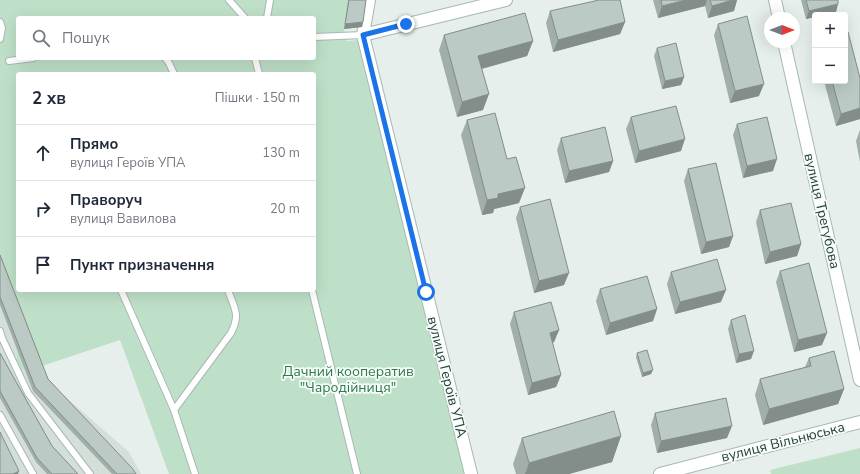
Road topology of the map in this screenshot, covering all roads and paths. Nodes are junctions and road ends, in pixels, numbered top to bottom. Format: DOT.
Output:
graph roads {
  1 [pos="229,0"];
  2 [pos="270,0"];
  3 [pos="369,0"];
  4 [pos="506,0"];
  5 [pos="775,0"];
  6 [pos="778,12"];
  7 [pos="243,16"];
  8 [pos="267,16"];
  9 [pos="0,22"];
  10 [pos="363,35"];
  11 [pos="316,37"];
  12 [pos="0,39"];
  13 [pos="785,48"];
  14 [pos="17,60"];
  15 [pos="167,60"];
  16 [pos="256,60"];
  17 [pos="9,61"];
  18 [pos="173,72"];
  19 [pos="258,72"];
  20 [pos="122,292"];
  21 [pos="229,292"];
  22 [pos="312,292"];
  23 [pos="0,331"];
  24 [pos="860,380"];
  25 [pos="174,410"];
  26 [pos="0,415"];
  27 [pos="860,422"];
  28 [pos="32,472"];
  29 [pos="24,474"];
  30 [pos="90,474"];
  31 [pos="195,474"];
  32 [pos="357,474"];
  33 [pos="471,474"];
  34 [pos="660,474"];
  1 -- 7 [label="lane"];
  2 -- 8 [label="lane"];
  3 -- 10 [label="street, вулиця Героїв УПА"];
  4 -- 10 [label="street"];
  5 -- 6 [label="street"];
  9 -- 12 [label="lane"];
  10 -- 11 [label="lane"];
  10 -- 33 [label="street, вулиця Героїв УПА"];
  13 -- 24 [label="street, вулиця Трегубова"];
  14 -- 17 [label="lane"];
  15 -- 18 [label="lane"];
  16 -- 19 [label="lane"];
  20 -- 25 [label="lane"];
  21 -- 25 [label="lane"];
  22 -- 32 [label="lane"];
  23 -- 30 [label="lane"];
  25 -- 31 [label="lane"];
  26 -- 28 [label="lane"];
  27 -- 34 [label="street, вулиця Вільнюська"];
  28 -- 29 [label="lane"];
}
